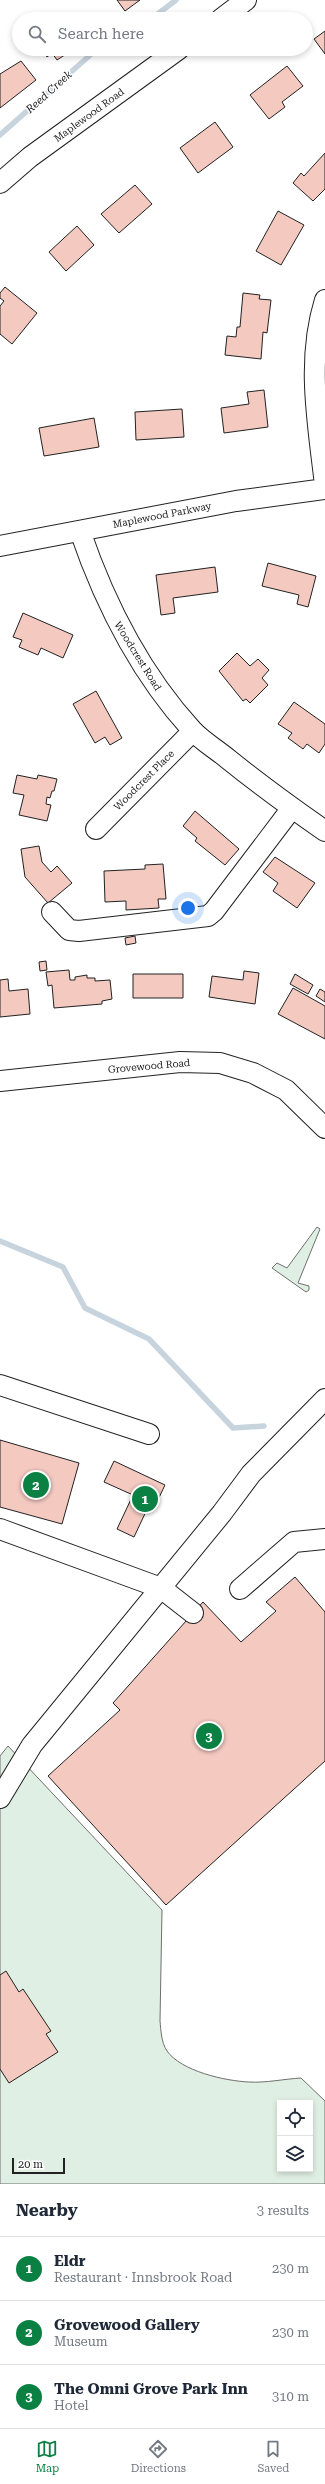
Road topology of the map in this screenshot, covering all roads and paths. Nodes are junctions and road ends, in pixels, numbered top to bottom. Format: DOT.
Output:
graph roads {
  1 [pos="246,0"];
  2 [pos="230,12"];
  3 [pos="170,56"];
  4 [pos="0,183"];
  5 [pos="325,300"];
  6 [pos="325,485"];
  7 [pos="325,489"];
  8 [pos="80,531"];
  9 [pos="0,546"];
  10 [pos="193,731"];
  11 [pos="292,808"];
  12 [pos="96,829"];
  13 [pos="325,831"];
  14 [pos="52,912"];
  15 [pos="0,1081"];
  16 [pos="325,1128"];
  17 [pos="0,1385"];
  18 [pos="325,1399"];
  19 [pos="149,1434"];
  20 [pos="0,1529"];
  21 [pos="325,1539"];
  22 [pos="160,1588"];
  23 [pos="240,1589"];
  24 [pos="193,1613"];
  25 [pos="0,1798"];
  1 -- 2 [label="street"];
  3 -- 4 [label="street, Maplewood Road"];
  5 -- 6 [label="street"];
  7 -- 8 [label="street, Maplewood Parkway"];
  8 -- 9 [label="street, Maplewood Parkway"];
  8 -- 10 [label="street, Woodcrest Road"];
  10 -- 11 [label="street, Woodcrest Road"];
  10 -- 12 [label="street, Woodcrest Place"];
  11 -- 13 [label="street, Woodcrest Road"];
  11 -- 14 [label="street"];
  15 -- 16 [label="street, Grovewood Road"];
  17 -- 19 [label="street"];
  18 -- 22 [label="street"];
  20 -- 22 [label="street"];
  21 -- 23 [label="street"];
  22 -- 24 [label="street"];
  22 -- 25 [label="street"];
}
